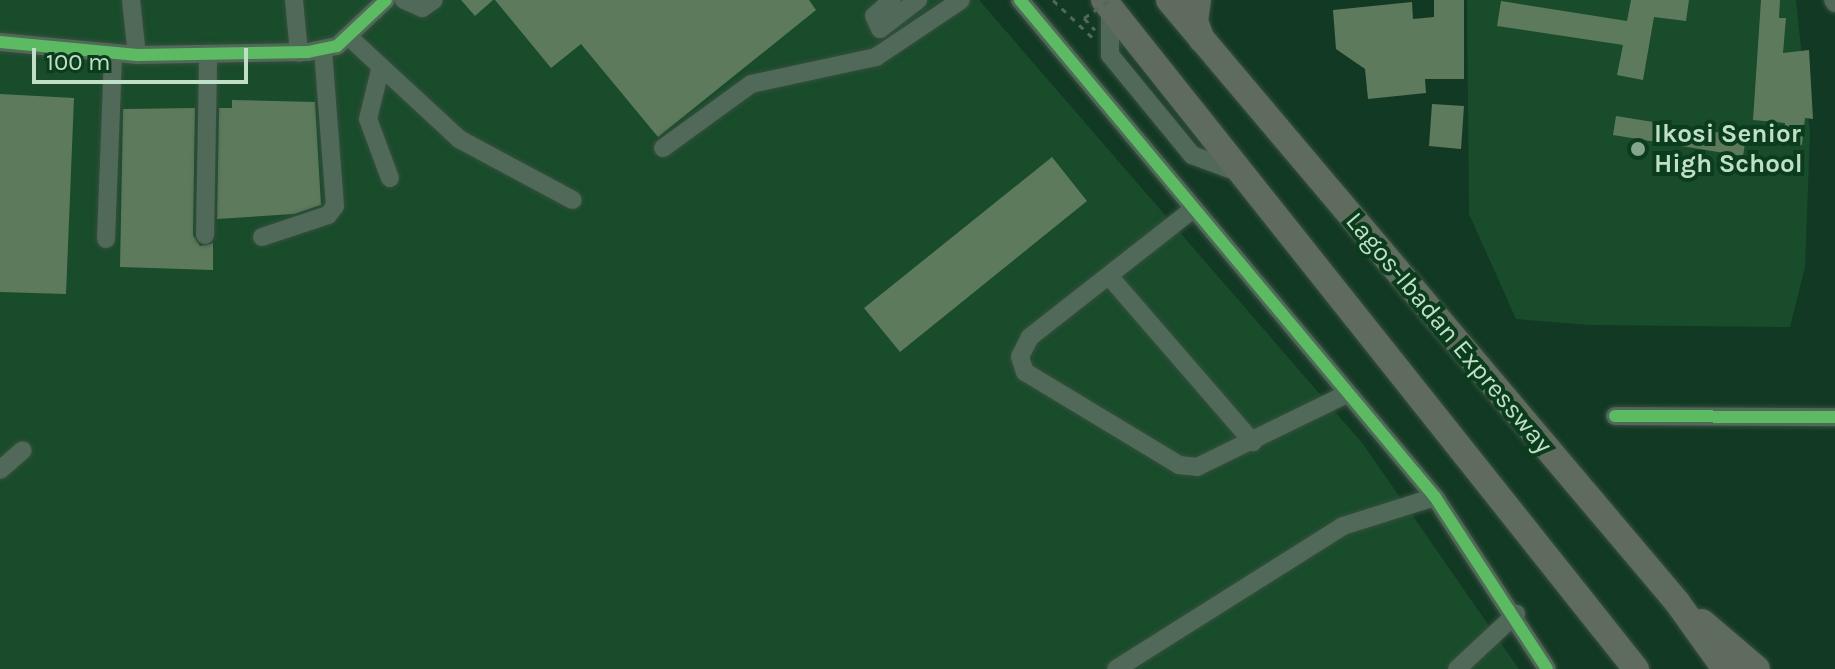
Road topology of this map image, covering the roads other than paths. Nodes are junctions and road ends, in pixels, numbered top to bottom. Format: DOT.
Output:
graph roads {
  1 [pos="131,0"];
  2 [pos="294,0"];
  3 [pos="368,0"];
  4 [pos="386,0"];
  5 [pos="404,0"];
  6 [pos="434,0"];
  7 [pos="892,0"];
  8 [pos="918,0"];
  9 [pos="961,0"];
  10 [pos="1020,0"];
  11 [pos="1169,0"];
  12 [pos="1198,0"];
  13 [pos="1108,3"];
  14 [pos="364,19"];
  15 [pos="349,37"];
  16 [pos="0,42"];
  17 [pos="1203,43"];
  18 [pos="323,50"];
  19 [pos="299,53"];
  20 [pos="113,54"];
  21 [pos="137,55"];
  22 [pos="208,56"];
  23 [pos="380,70"];
  24 [pos="663,148"];
  25 [pos="1240,173"];
  26 [pos="390,178"];
  27 [pos="573,200"];
  28 [pos="1192,210"];
  29 [pos="205,235"];
  30 [pos="262,237"];
  31 [pos="106,239"];
  32 [pos="1109,276"];
  33 [pos="1347,394"];
  34 [pos="1615,416"];
  35 [pos="1835,417"];
  36 [pos="1253,442"];
  37 [pos="23,450"];
  38 [pos="0,470"];
  39 [pos="1435,497"];
  40 [pos="1677,602"];
  41 [pos="1516,614"];
  42 [pos="1604,633"];
  43 [pos="1116,669"];
  44 [pos="1457,669"];
  45 [pos="1547,669"];
  46 [pos="1626,669"];
  47 [pos="1636,669"];
  48 [pos="1725,669"];
  49 [pos="1757,669"];
  1 -- 21 [label="street"];
  2 -- 19 [label="street"];
  3 -- 14 [label="street"];
  4 -- 14 [label="street"];
  5 -- 6 [label="street"];
  7 -- 8 [label="street"];
  9 -- 24 [label="street"];
  10 -- 28 [label="street"];
  11 -- 17 [label="highway, Lagos-Ibadan Expressway"];
  12 -- 17 [label="highway"];
  13 -- 25 [label="highway"];
  13 -- 25 [label="street"];
  14 -- 15 [label="street"];
  15 -- 18 [label="street"];
  15 -- 23 [label="street"];
  16 -- 20 [label="street"];
  17 -- 40 [label="highway, Lagos-Ibadan Expressway"];
  18 -- 19 [label="street"];
  18 -- 30 [label="street"];
  19 -- 22 [label="street"];
  20 -- 21 [label="street"];
  20 -- 31 [label="street"];
  21 -- 22 [label="street"];
  22 -- 29 [label="street"];
  23 -- 26 [label="street"];
  23 -- 27 [label="street"];
  25 -- 42 [label="highway"];
  28 -- 32 [label="street"];
  28 -- 33 [label="street"];
  32 -- 36 [label="street"];
  32 -- 36 [label="street"];
  33 -- 36 [label="street"];
  33 -- 39 [label="street"];
  34 -- 35 [label="street"];
  37 -- 38 [label="street"];
  39 -- 41 [label="street"];
  39 -- 43 [label="street"];
  40 -- 48 [label="highway, Lagos-Ibadan Expressway"];
  40 -- 49 [label="highway"];
  41 -- 44 [label="street"];
  41 -- 45 [label="street"];
  42 -- 46 [label="highway"];
  42 -- 47 [label="highway"];
}
